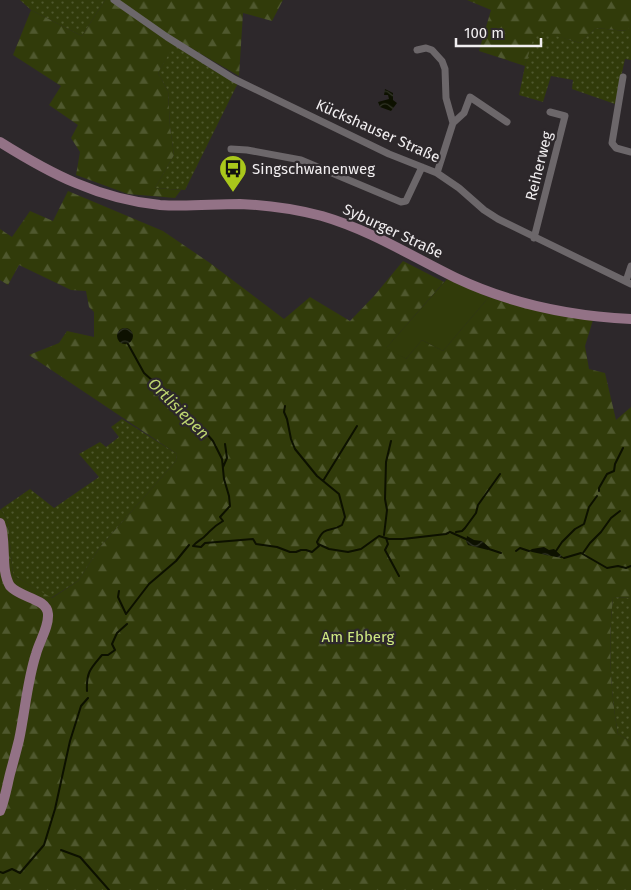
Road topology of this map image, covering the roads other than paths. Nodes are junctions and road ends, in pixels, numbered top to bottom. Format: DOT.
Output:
graph roads {
  1 [pos="114,0"];
  2 [pos="417,50"];
  3 [pos="623,77"];
  4 [pos="550,112"];
  5 [pos="507,122"];
  6 [pos="453,123"];
  7 [pos="0,142"];
  8 [pos="231,149"];
  9 [pos="631,152"];
  10 [pos="422,167"];
  11 [pos="437,173"];
  12 [pos="534,238"];
  13 [pos="631,266"];
  14 [pos="628,283"];
  15 [pos="631,319"];
  16 [pos="0,523"];
  17 [pos="0,811"];
  1 -- 10 [label="street, Kückshauser Straße"];
  2 -- 6 [label="street"];
  3 -- 9 [label="street"];
  4 -- 12 [label="street, Reiherweg"];
  5 -- 6 [label="street"];
  6 -- 11 [label="street"];
  7 -- 15 [label="street, Syburger Straße"];
  8 -- 10 [label="street"];
  10 -- 11 [label="street, Kückshauser Straße"];
  11 -- 12 [label="street, Kückshauser Straße"];
  12 -- 14 [label="street, Kückshauser Straße"];
  13 -- 14 [label="street"];
  16 -- 17 [label="street"];
}
